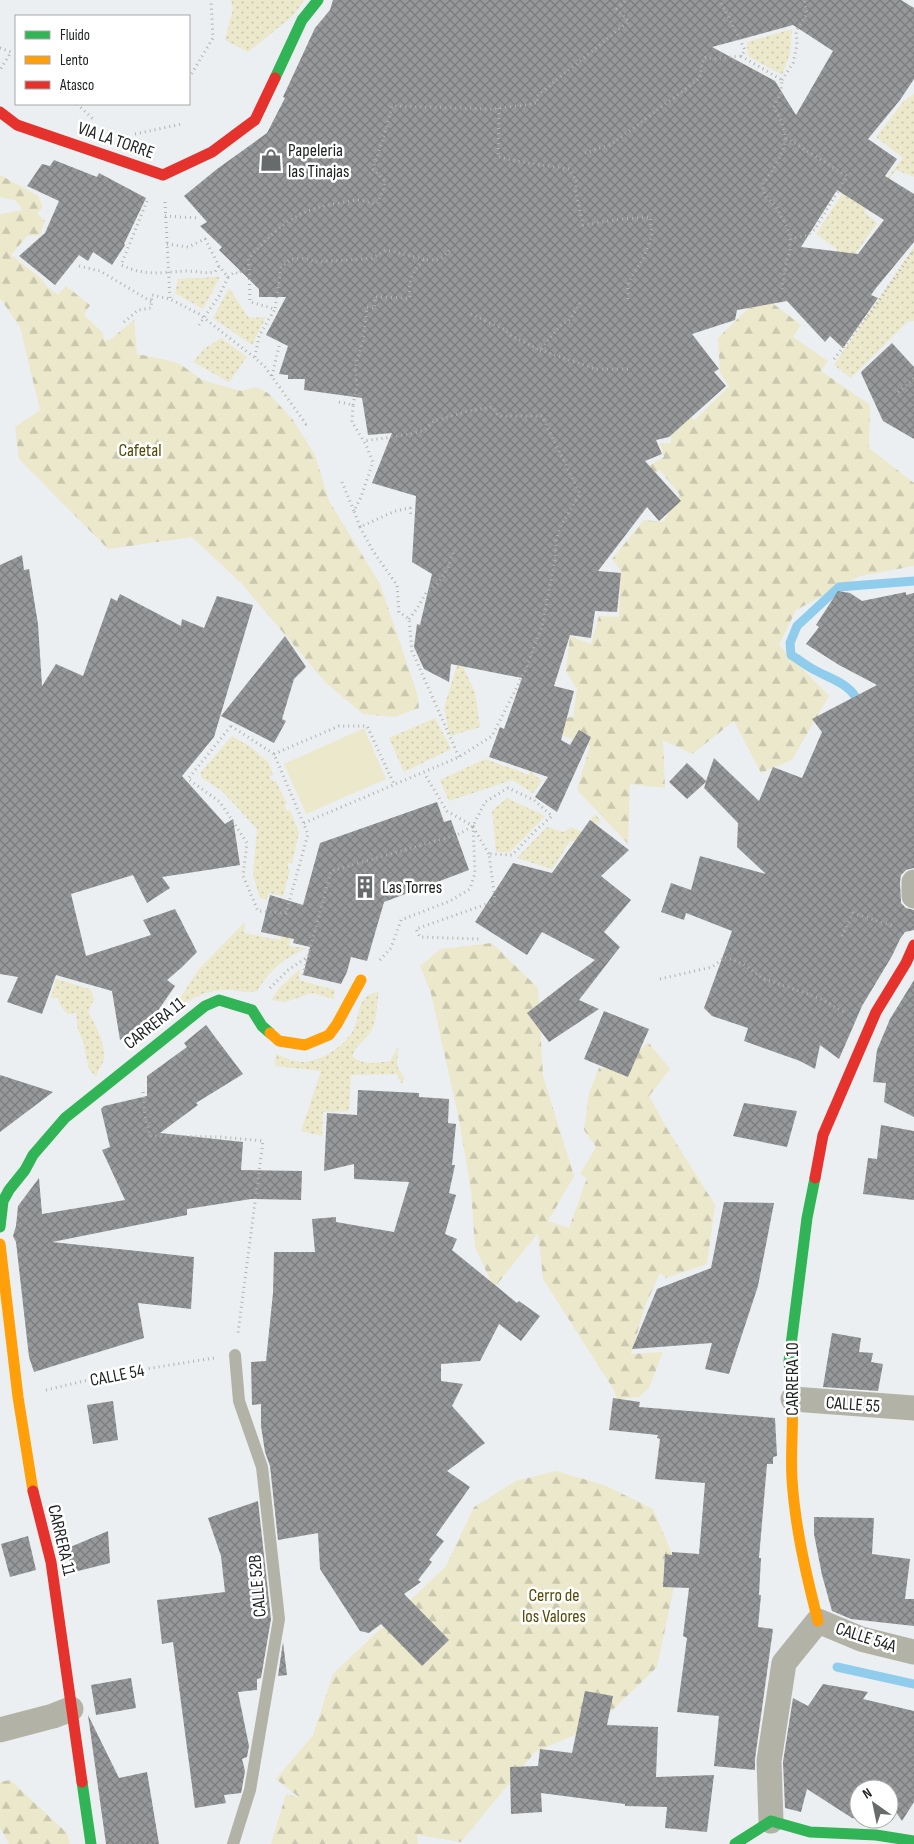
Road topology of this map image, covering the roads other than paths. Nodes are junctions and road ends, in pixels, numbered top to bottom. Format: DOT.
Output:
graph roads {
  1 [pos="318,0"];
  2 [pos="0,112"];
  3 [pos="914,882"];
  4 [pos="914,896"];
  5 [pos="914,945"];
  6 [pos="361,980"];
  7 [pos="0,1227"];
  8 [pos="0,1244"];
  9 [pos="235,1355"];
  10 [pos="9,1399"];
  11 [pos="793,1399"];
  12 [pos="914,1408"];
  13 [pos="818,1621"];
  14 [pos="914,1652"];
  15 [pos="71,1709"];
  16 [pos="0,1730"];
  17 [pos="771,1821"];
  18 [pos="914,1841"];
  19 [pos="90,1844"];
  20 [pos="234,1844"];
  21 [pos="735,1844"];
  1 -- 2 [label="street, VIA LA TORRE"];
  3 -- 4 [label="street"];
  5 -- 11 [label="street, CARRERA 10"];
  6 -- 7 [label="street, CARRERA 11"];
  8 -- 10 [label="street, CARRERA 11"];
  9 -- 20 [label="lane, CALLE 52B"];
  10 -- 15 [label="street, CARRERA 11"];
  11 -- 12 [label="street, CALLE 55"];
  11 -- 13 [label="street, CARRERA 10"];
  13 -- 14 [label="street, CALLE 54A"];
  13 -- 17 [label="street"];
  15 -- 16 [label="street"];
  15 -- 19 [label="street, CARRERA 11"];
  17 -- 18 [label="street"];
  17 -- 21 [label="street"];
}
